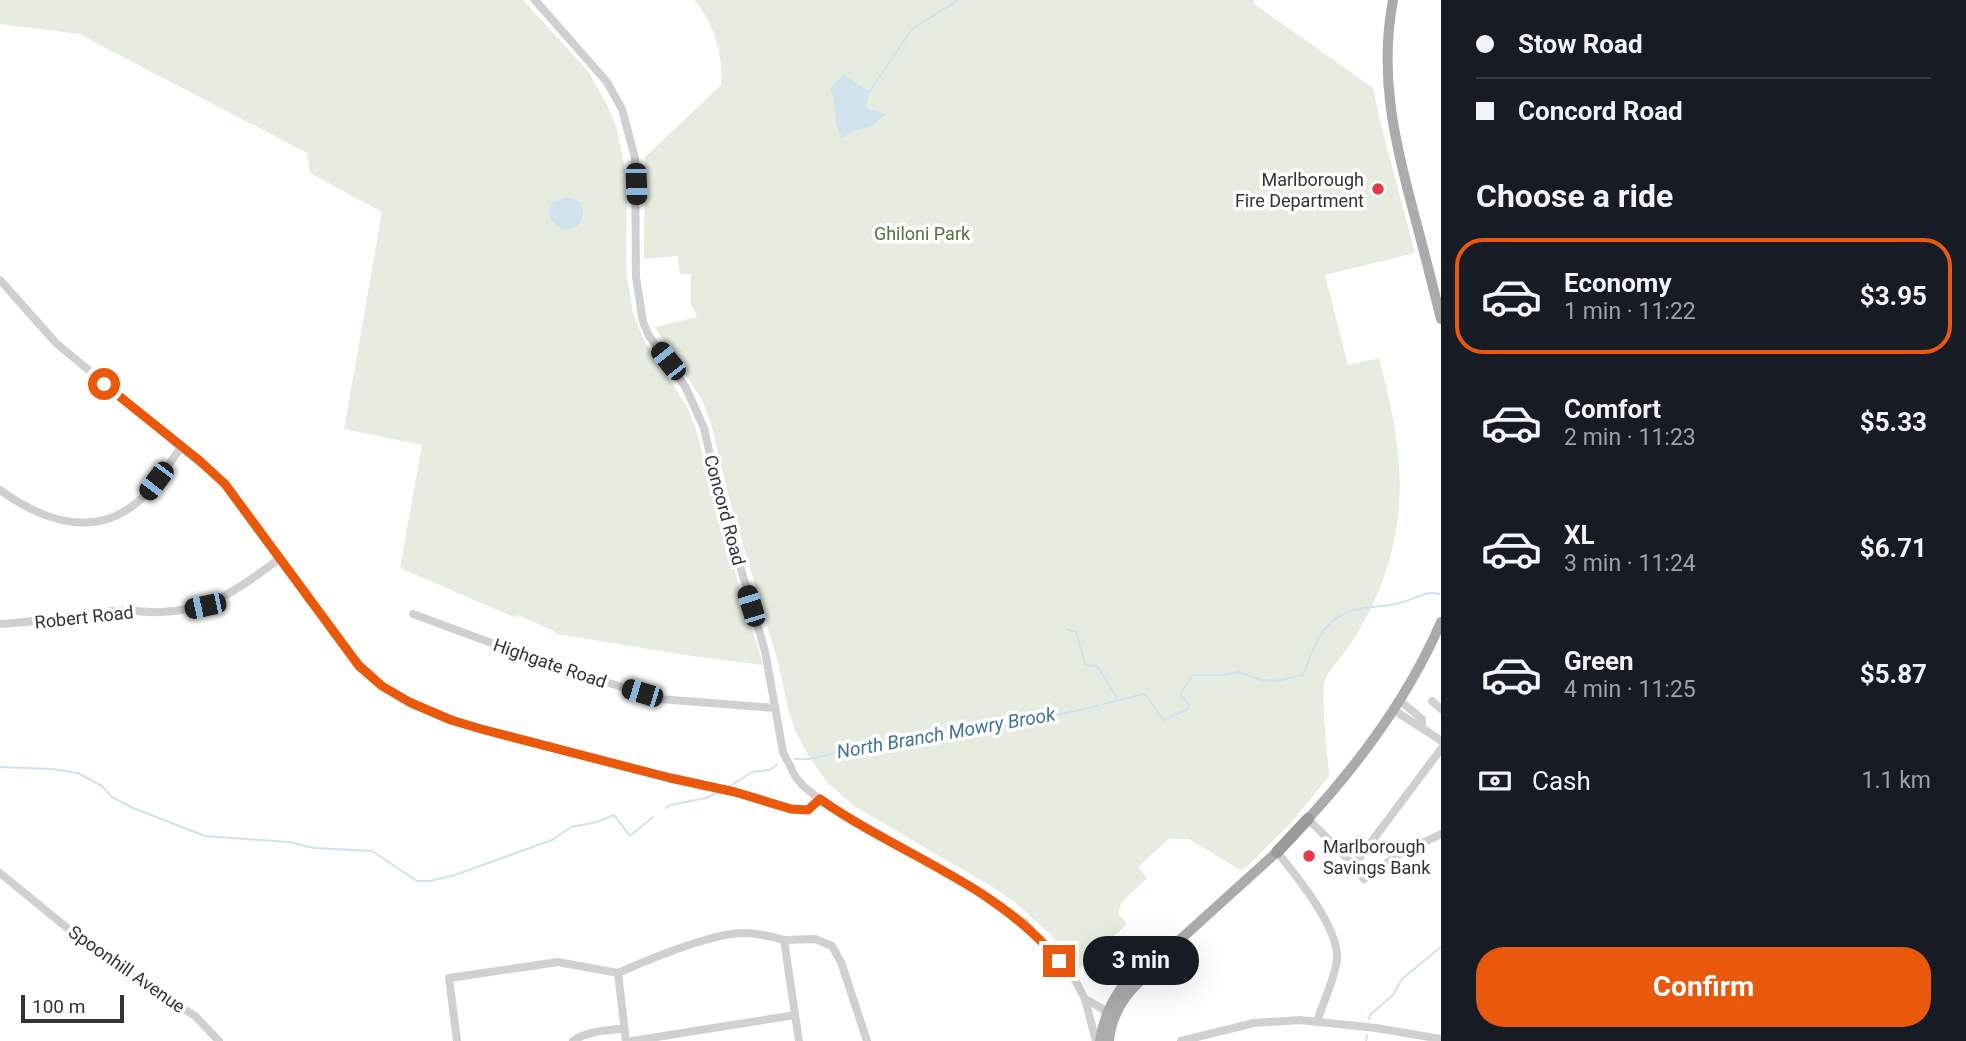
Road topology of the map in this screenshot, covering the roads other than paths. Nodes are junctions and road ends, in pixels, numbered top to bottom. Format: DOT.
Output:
graph roads {
  1 [pos="535,0"];
  2 [pos="1393,0"];
  3 [pos="0,280"];
  4 [pos="1441,319"];
  5 [pos="182,446"];
  6 [pos="0,490"];
  7 [pos="279,559"];
  8 [pos="413,614"];
  9 [pos="1441,622"];
  10 [pos="0,624"];
  11 [pos="1432,701"];
  12 [pos="1396,705"];
  13 [pos="775,708"];
  14 [pos="1441,709"];
  15 [pos="1441,741"];
  16 [pos="1441,749"];
  17 [pos="820,799"];
  18 [pos="1308,819"];
  19 [pos="1441,834"];
  20 [pos="1277,852"];
  21 [pos="1354,865"];
  22 [pos="0,873"];
  23 [pos="784,940"];
  24 [pos="618,973"];
  25 [pos="1085,999"];
  26 [pos="1088,1012"];
  27 [pos="795,1015"];
  28 [pos="1109,1018"];
  29 [pos="1317,1022"];
  30 [pos="623,1029"];
  31 [pos="1441,1039"];
  32 [pos="219,1041"];
  33 [pos="457,1041"];
  34 [pos="573,1041"];
  35 [pos="626,1041"];
  36 [pos="632,1041"];
  37 [pos="799,1041"];
  38 [pos="867,1041"];
  39 [pos="1098,1041"];
  40 [pos="1110,1041"];
  41 [pos="1181,1041"];
  1 -- 13 [label="street, Concord Road"];
  2 -- 4 [label="main road"];
  3 -- 5 [label="street"];
  5 -- 6 [label="street"];
  5 -- 7 [label="street"];
  7 -- 10 [label="street, Robert Road"];
  7 -- 17 [label="street"];
  8 -- 13 [label="street, Highgate Road"];
  9 -- 12 [label="main road"];
  11 -- 14 [label="street"];
  12 -- 15 [label="street"];
  12 -- 18 [label="main road"];
  13 -- 17 [label="street, Concord Road"];
  16 -- 21 [label="street"];
  17 -- 25 [label="street, Concord Road"];
  18 -- 20 [label="highway"];
  18 -- 21 [label="street"];
  19 -- 21 [label="street"];
  20 -- 28 [label="main road"];
  20 -- 29 [label="street"];
  22 -- 32 [label="street, Spoonhill Avenue"];
  23 -- 24 [label="street"];
  23 -- 27 [label="street"];
  23 -- 38 [label="street"];
  24 -- 30 [label="street"];
  24 -- 33 [label="street"];
  25 -- 26 [label="street, Concord Road"];
  25 -- 28 [label="street"];
  26 -- 28 [label="street"];
  26 -- 39 [label="street, Concord Road"];
  27 -- 36 [label="street"];
  27 -- 37 [label="street"];
  28 -- 39 [label="main road"];
  28 -- 40 [label="main road"];
  29 -- 31 [label="street"];
  29 -- 41 [label="street"];
  30 -- 34 [label="street"];
  30 -- 35 [label="street"];
}
